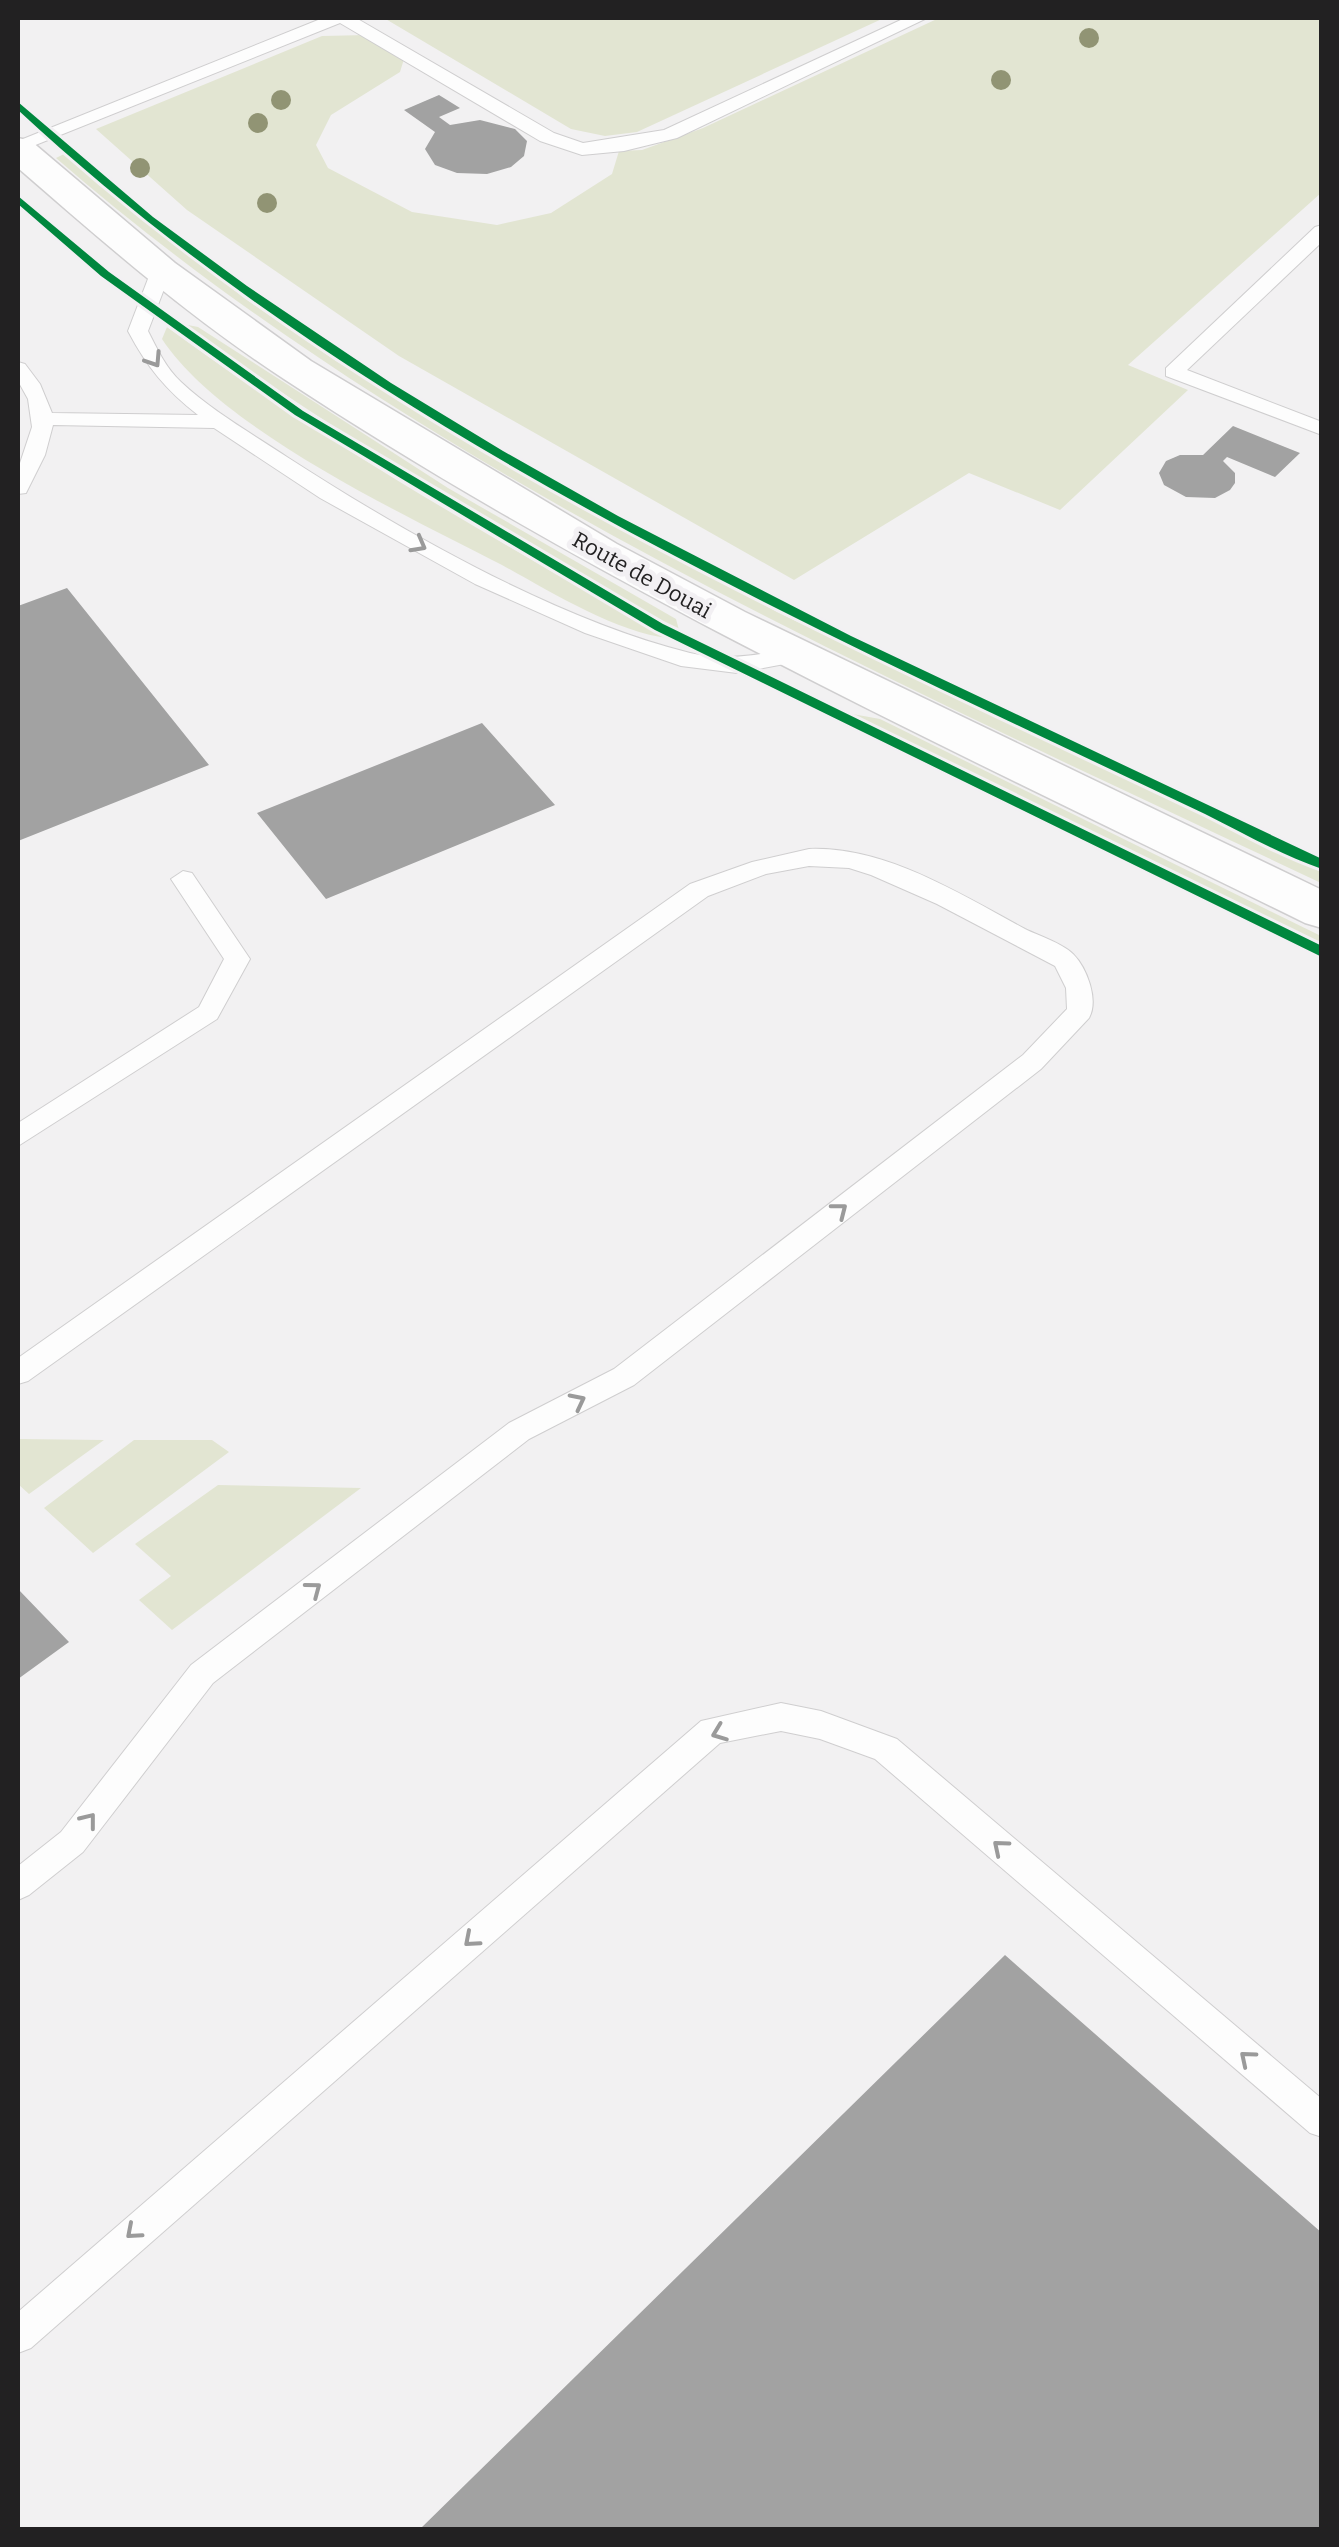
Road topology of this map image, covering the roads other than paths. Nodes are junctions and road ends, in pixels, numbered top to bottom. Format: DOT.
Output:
graph roads {
  1 [pos="341,18"];
  2 [pos="918,18"];
  3 [pos="18,148"];
  4 [pos="1322,231"];
  5 [pos="161,271"];
  6 [pos="18,368"];
  7 [pos="44,418"];
  8 [pos="219,422"];
  9 [pos="1322,429"];
  10 [pos="18,488"];
  11 [pos="795,655"];
  12 [pos="183,879"];
  13 [pos="1322,911"];
  14 [pos="18,1136"];
  15 [pos="18,1373"];
  16 [pos="18,1886"];
  17 [pos="1322,2121"];
  18 [pos="18,2334"];
  1 -- 2 [label="lane"];
  1 -- 3 [label="lane"];
  3 -- 5 [label="main road, Route de Douai"];
  4 -- 9 [label="lane"];
  5 -- 8 [label="lane, one-way"];
  5 -- 11 [label="main road, Route de Douai"];
  6 -- 7 [label="lane"];
  7 -- 8 [label="lane"];
  7 -- 10 [label="lane"];
  8 -- 11 [label="lane, one-way"];
  11 -- 13 [label="main road, Route de Douai"];
  12 -- 14 [label="lane"];
  16 -- 15 [label="lane, one-way"];
  17 -- 18 [label="lane, one-way"];
}
